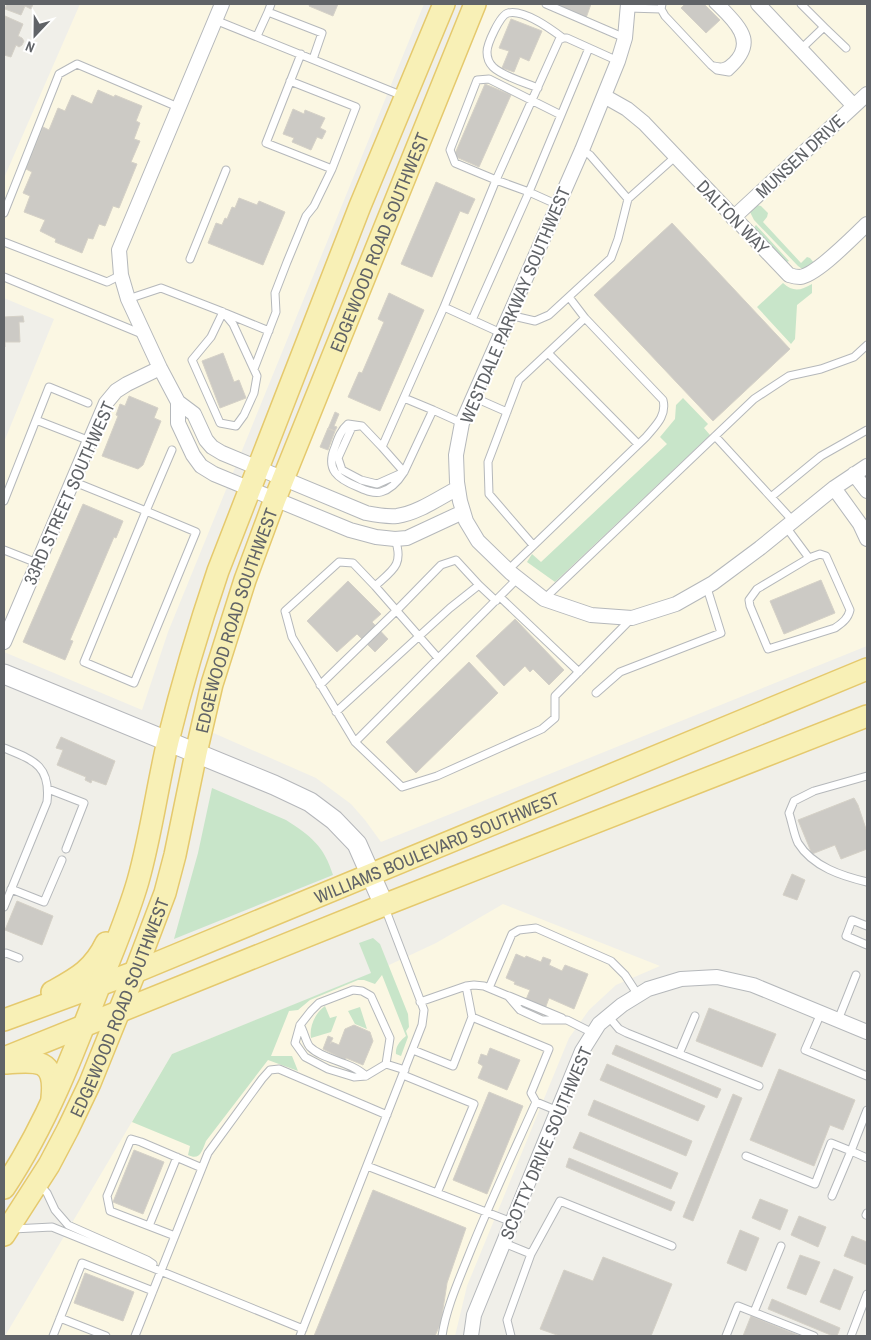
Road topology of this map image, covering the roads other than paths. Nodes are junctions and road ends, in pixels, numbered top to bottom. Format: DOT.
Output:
graph roads {
  1 [pos="222,4"];
  2 [pos="271,4"];
  3 [pos="444,4"];
  4 [pos="475,4"];
  5 [pos="546,4"];
  6 [pos="713,4"];
  7 [pos="722,4"];
  8 [pos="758,4"];
  9 [pos="801,4"];
  10 [pos="628,6"];
  11 [pos="662,6"];
  12 [pos="268,12"];
  13 [pos="215,20"];
  14 [pos="824,27"];
  15 [pos="257,36"];
  16 [pos="563,38"];
  17 [pos="625,38"];
  18 [pos="590,48"];
  19 [pos="846,48"];
  20 [pos="801,49"];
  21 [pos="301,54"];
  22 [pos="313,59"];
  23 [pos="618,61"];
  24 [pos="711,65"];
  25 [pos="290,80"];
  26 [pos="538,88"];
  27 [pos="867,94"];
  28 [pos="604,96"];
  29 [pos="406,97"];
  30 [pos="532,101"];
  31 [pos="854,106"];
  32 [pos="178,107"];
  33 [pos="561,115"];
  34 [pos="582,150"];
  35 [pos="676,157"];
  36 [pos="332,169"];
  37 [pos="226,170"];
  38 [pos="496,180"];
  39 [pos="529,192"];
  40 [pos="628,199"];
  41 [pos="558,205"];
  42 [pos="4,213"];
  43 [pos="733,218"];
  44 [pos="867,224"];
  45 [pos="4,242"];
  46 [pos="190,259"];
  47 [pos="121,274"];
  48 [pos="4,277"];
  49 [pos="568,297"];
  50 [pos="128,299"];
  51 [pos="444,307"];
  52 [pos="223,312"];
  53 [pos="509,315"];
  54 [pos="585,318"];
  55 [pos="472,320"];
  56 [pos="269,331"];
  57 [pos="501,333"];
  58 [pos="145,335"];
  59 [pos="867,345"];
  60 [pos="548,352"];
  61 [pos="160,368"];
  62 [pos="254,369"];
  63 [pos="473,397"];
  64 [pos="404,398"];
  65 [pos="88,402"];
  66 [pos="178,402"];
  67 [pos="433,410"];
  68 [pos="507,412"];
  69 [pos="36,420"];
  70 [pos="462,423"];
  71 [pos="867,430"];
  72 [pos="715,436"];
  73 [pos="90,440"];
  74 [pos="638,444"];
  75 [pos="382,447"];
  76 [pos="172,450"];
  77 [pos="867,466"];
  78 [pos="258,468"];
  79 [pos="404,472"];
  80 [pos="854,474"];
  81 [pos="284,478"];
  82 [pos="72,481"];
  83 [pos="250,488"];
  84 [pos="458,488"];
  85 [pos="834,488"];
  86 [pos="867,491"];
  87 [pos="771,497"];
  88 [pos="275,499"];
  89 [pos="4,501"];
  90 [pos="146,511"];
  91 [pos="463,512"];
  92 [pos="790,524"];
  93 [pos="395,539"];
  94 [pos="867,539"];
  95 [pos="534,545"];
  96 [pos="4,550"];
  97 [pos="809,558"];
  98 [pos="37,563"];
  99 [pos="513,574"];
  100 [pos="479,585"];
  101 [pos="375,586"];
  102 [pos="707,588"];
  103 [pos="498,599"];
  104 [pos="544,599"];
  105 [pos="396,611"];
  106 [pos="632,618"];
  107 [pos="418,637"];
  108 [pos="4,642"];
  109 [pos="438,658"];
  110 [pos="867,669"];
  111 [pos="578,672"];
  112 [pos="4,674"];
  113 [pos="320,685"];
  114 [pos="596,693"];
  115 [pos="336,712"];
  116 [pos="867,716"];
  117 [pos="168,742"];
  118 [pos="355,742"];
  119 [pos="4,748"];
  120 [pos="196,753"];
  121 [pos="867,777"];
  122 [pos="48,789"];
  123 [pos="66,849"];
  124 [pos="62,860"];
  125 [pos="371,875"];
  126 [pos="867,882"];
  127 [pos="138,883"];
  128 [pos="11,889"];
  129 [pos="384,905"];
  130 [pos="4,907"];
  131 [pos="867,926"];
  132 [pos="867,945"];
  133 [pos="4,954"];
  134 [pos="19,958"];
  135 [pos="135,972"];
  136 [pos="856,975"];
  137 [pos="100,985"];
  138 [pos="466,986"];
  139 [pos="489,988"];
  140 [pos="638,995"];
  141 [pos="420,1002"];
  142 [pos="119,1011"];
  143 [pos="821,1012"];
  144 [pos="608,1016"];
  145 [pos="695,1016"];
  146 [pos="472,1017"];
  147 [pos="5,1020"];
  148 [pos="838,1020"];
  149 [pos="85,1025"];
  150 [pos="300,1025"];
  151 [pos="867,1032"];
  152 [pos="593,1033"];
  153 [pos="413,1050"];
  154 [pos="679,1054"];
  155 [pos="4,1058"];
  156 [pos="4,1063"];
  157 [pos="386,1064"];
  158 [pos="404,1072"];
  159 [pos="366,1076"];
  160 [pos="867,1076"];
  161 [pos="758,1086"];
  162 [pos="536,1102"];
  163 [pos="51,1104"];
  164 [pos="867,1110"];
  165 [pos="558,1111"];
  166 [pos="387,1115"];
  167 [pos="851,1151"];
  168 [pos="746,1156"];
  169 [pos="177,1157"];
  170 [pos="867,1158"];
  171 [pos="367,1166"];
  172 [pos="202,1168"];
  173 [pos="38,1182"];
  174 [pos="4,1188"];
  175 [pos="437,1193"];
  176 [pos="832,1196"];
  177 [pos="486,1212"];
  178 [pos="512,1222"];
  179 [pos="149,1226"];
  180 [pos="6,1232"];
  181 [pos="175,1236"];
  182 [pos="504,1243"];
  183 [pos="672,1246"];
  184 [pos="781,1246"];
  185 [pos="531,1254"];
  186 [pos="161,1270"];
  187 [pos="153,1291"];
  188 [pos="867,1294"];
  189 [pos="754,1312"];
  190 [pos="60,1318"];
  191 [pos="303,1329"];
  192 [pos="53,1336"];
  193 [pos="106,1336"];
  194 [pos="134,1336"];
  195 [pos="300,1336"];
  196 [pos="442,1336"];
  197 [pos="471,1336"];
  198 [pos="511,1336"];
  199 [pos="726,1336"];
  200 [pos="814,1336"];
  201 [pos="850,1336"];
  1 -- 13 [label="street"];
  2 -- 12 [label="lane"];
  3 -- 29 [label="main road, EDGEWOOD ROAD SOUTHWEST"];
  4 -- 81 [label="main road, EDGEWOOD ROAD SOUTHWEST"];
  5 -- 17 [label="lane"];
  6 -- 24 [label="lane"];
  7 -- 24 [label="lane"];
  8 -- 20 [label="street"];
  9 -- 14 [label="lane"];
  10 -- 11 [label="lane"];
  10 -- 17 [label="street, WESTDALE PARKWAY SOUTHWEST"];
  11 -- 24 [label="lane"];
  12 -- 15 [label="lane"];
  12 -- 22 [label="lane"];
  13 -- 15 [label="lane"];
  13 -- 32 [label="street"];
  14 -- 19 [label="lane"];
  14 -- 20 [label="lane"];
  15 -- 21 [label="lane"];
  16 -- 18 [label="lane"];
  16 -- 26 [label="lane"];
  16 -- 26 [label="lane"];
  17 -- 23 [label="street, WESTDALE PARKWAY SOUTHWEST"];
  18 -- 23 [label="lane"];
  18 -- 33 [label="lane"];
  20 -- 31 [label="street"];
  21 -- 22 [label="lane"];
  21 -- 25 [label="lane"];
  22 -- 29 [label="lane"];
  23 -- 28 [label="street, WESTDALE PARKWAY SOUTHWEST"];
  25 -- 36 [label="lane"];
  25 -- 36 [label="lane"];
  26 -- 30 [label="lane"];
  27 -- 31 [label="street, MUNSEN DRIVE"];
  28 -- 34 [label="street, WESTDALE PARKWAY SOUTHWEST"];
  28 -- 35 [label="street, DALTON WAY"];
  29 -- 78 [label="main road, EDGEWOOD ROAD SOUTHWEST"];
  30 -- 33 [label="lane"];
  30 -- 38 [label="lane"];
  30 -- 38 [label="lane"];
  31 -- 43 [label="street, MUNSEN DRIVE"];
  32 -- 42 [label="lane"];
  32 -- 47 [label="street"];
  33 -- 39 [label="lane"];
  34 -- 40 [label="lane"];
  34 -- 41 [label="street, WESTDALE PARKWAY SOUTHWEST"];
  35 -- 40 [label="lane"];
  35 -- 43 [label="street, DALTON WAY"];
  36 -- 56 [label="lane"];
  37 -- 46 [label="lane"];
  38 -- 39 [label="lane"];
  38 -- 51 [label="lane"];
  39 -- 41 [label="lane"];
  39 -- 55 [label="lane"];
  40 -- 49 [label="lane"];
  41 -- 53 [label="street, WESTDALE PARKWAY SOUTHWEST"];
  43 -- 44 [label="street, DALTON WAY"];
  45 -- 47 [label="lane"];
  47 -- 50 [label="street"];
  48 -- 58 [label="lane"];
  49 -- 53 [label="lane"];
  49 -- 54 [label="lane"];
  50 -- 52 [label="lane"];
  50 -- 58 [label="street"];
  51 -- 55 [label="lane"];
  51 -- 64 [label="lane"];
  52 -- 56 [label="lane"];
  52 -- 62 [label="lane"];
  52 -- 62 [label="lane"];
  53 -- 57 [label="street, WESTDALE PARKWAY SOUTHWEST"];
  54 -- 60 [label="lane"];
  54 -- 74 [label="lane"];
  55 -- 57 [label="lane"];
  56 -- 62 [label="lane"];
  57 -- 63 [label="street, WESTDALE PARKWAY SOUTHWEST"];
  58 -- 61 [label="street"];
  59 -- 72 [label="lane"];
  60 -- 68 [label="lane"];
  60 -- 74 [label="lane"];
  61 -- 66 [label="street"];
  61 -- 73 [label="street, 33RD STREET SOUTHWEST"];
  63 -- 68 [label="lane"];
  63 -- 70 [label="street, WESTDALE PARKWAY SOUTHWEST"];
  64 -- 67 [label="lane"];
  64 -- 75 [label="lane"];
  65 -- 69 [label="lane"];
  66 -- 78 [label="street"];
  66 -- 83 [label="street"];
  67 -- 70 [label="lane"];
  67 -- 79 [label="lane"];
  68 -- 95 [label="lane"];
  69 -- 73 [label="lane"];
  69 -- 89 [label="lane"];
  70 -- 84 [label="street, WESTDALE PARKWAY SOUTHWEST"];
  71 -- 87 [label="lane"];
  72 -- 87 [label="lane"];
  72 -- 104 [label="lane"];
  73 -- 82 [label="street, 33RD STREET SOUTHWEST"];
  74 -- 95 [label="lane"];
  75 -- 79 [label="lane"];
  75 -- 79 [label="lane"];
  76 -- 90 [label="lane"];
  77 -- 80 [label="street, WESTDALE PARKWAY SOUTHWEST"];
  78 -- 81 [label="street"];
  78 -- 83 [label="main road, EDGEWOOD ROAD SOUTHWEST"];
  80 -- 85 [label="street, WESTDALE PARKWAY SOUTHWEST"];
  80 -- 86 [label="street"];
  81 -- 84 [label="street"];
  81 -- 88 [label="main road, EDGEWOOD ROAD SOUTHWEST"];
  82 -- 90 [label="lane"];
  82 -- 98 [label="street, 33RD STREET SOUTHWEST"];
  83 -- 88 [label="street"];
  83 -- 117 [label="main road, EDGEWOOD ROAD SOUTHWEST"];
  84 -- 91 [label="street, WESTDALE PARKWAY SOUTHWEST"];
  85 -- 92 [label="street, WESTDALE PARKWAY SOUTHWEST"];
  85 -- 94 [label="street"];
  87 -- 92 [label="lane"];
  88 -- 93 [label="street"];
  88 -- 120 [label="main road, EDGEWOOD ROAD SOUTHWEST"];
  90 -- 90 [label="lane"];
  91 -- 93 [label="street"];
  91 -- 99 [label="street, WESTDALE PARKWAY SOUTHWEST"];
  92 -- 97 [label="lane"];
  92 -- 102 [label="street, WESTDALE PARKWAY SOUTHWEST"];
  93 -- 101 [label="lane"];
  95 -- 99 [label="lane"];
  96 -- 98 [label="lane"];
  97 -- 97 [label="lane"];
  98 -- 108 [label="street, 33RD STREET SOUTHWEST"];
  99 -- 103 [label="lane"];
  99 -- 104 [label="street, WESTDALE PARKWAY SOUTHWEST"];
  100 -- 103 [label="lane"];
  100 -- 105 [label="lane"];
  100 -- 107 [label="lane"];
  101 -- 105 [label="lane"];
  101 -- 113 [label="lane"];
  102 -- 106 [label="street, WESTDALE PARKWAY SOUTHWEST"];
  102 -- 114 [label="lane"];
  103 -- 109 [label="lane"];
  103 -- 111 [label="lane"];
  104 -- 106 [label="street, WESTDALE PARKWAY SOUTHWEST"];
  105 -- 107 [label="lane"];
  105 -- 113 [label="lane"];
  106 -- 111 [label="lane"];
  107 -- 109 [label="lane"];
  107 -- 115 [label="lane"];
  109 -- 118 [label="lane"];
  110 -- 125 [label="main road, WILLIAMS BOULEVARD SOUTHWEST"];
  111 -- 118 [label="lane"];
  112 -- 117 [label="street"];
  113 -- 115 [label="lane"];
  115 -- 118 [label="lane"];
  116 -- 129 [label="main road, WILLIAMS BOULEVARD SOUTHWEST"];
  117 -- 120 [label="street"];
  117 -- 127 [label="main road, EDGEWOOD ROAD SOUTHWEST"];
  119 -- 122 [label="lane"];
  120 -- 125 [label="street"];
  120 -- 135 [label="main road, EDGEWOOD ROAD SOUTHWEST"];
  121 -- 126 [label="lane"];
  122 -- 123 [label="lane"];
  122 -- 128 [label="lane"];
  124 -- 128 [label="lane"];
  125 -- 129 [label="street"];
  125 -- 135 [label="main road, WILLIAMS BOULEVARD SOUTHWEST"];
  127 -- 137 [label="main road, EDGEWOOD ROAD SOUTHWEST"];
  127 -- 147 [label="main road"];
  128 -- 130 [label="lane"];
  129 -- 141 [label="lane"];
  129 -- 142 [label="main road, WILLIAMS BOULEVARD SOUTHWEST"];
  131 -- 132 [label="lane"];
  133 -- 134 [label="lane"];
  135 -- 137 [label="main road, WILLIAMS BOULEVARD SOUTHWEST"];
  135 -- 142 [label="main road, EDGEWOOD ROAD SOUTHWEST"];
  136 -- 148 [label="lane"];
  137 -- 147 [label="main road, WILLIAMS BOULEVARD SOUTHWEST"];
  137 -- 149 [label="main road, EDGEWOOD ROAD SOUTHWEST"];
  138 -- 139 [label="lane"];
  138 -- 141 [label="lane"];
  138 -- 146 [label="lane"];
  139 -- 140 [label="lane"];
  139 -- 152 [label="lane"];
  140 -- 143 [label="street, SCOTTY DRIVE SOUTHWEST"];
  140 -- 144 [label="street, SCOTTY DRIVE SOUTHWEST"];
  141 -- 153 [label="lane"];
  142 -- 149 [label="main road, WILLIAMS BOULEVARD SOUTHWEST"];
  142 -- 173 [label="main road, EDGEWOOD ROAD SOUTHWEST"];
  143 -- 148 [label="street, SCOTTY DRIVE SOUTHWEST"];
  143 -- 160 [label="lane"];
  144 -- 152 [label="street, SCOTTY DRIVE SOUTHWEST"];
  144 -- 154 [label="lane"];
  145 -- 154 [label="lane"];
  146 -- 153 [label="lane"];
  146 -- 162 [label="lane"];
  148 -- 151 [label="street, SCOTTY DRIVE SOUTHWEST"];
  149 -- 155 [label="main road, WILLIAMS BOULEVARD SOUTHWEST"];
  149 -- 163 [label="main road, EDGEWOOD ROAD SOUTHWEST"];
  150 -- 157 [label="lane"];
  150 -- 159 [label="lane"];
  150 -- 159 [label="lane"];
  152 -- 165 [label="street, SCOTTY DRIVE SOUTHWEST"];
  153 -- 158 [label="lane"];
  154 -- 161 [label="lane"];
  156 -- 163 [label="main road"];
  157 -- 158 [label="lane"];
  157 -- 159 [label="lane"];
  158 -- 166 [label="lane"];
  158 -- 175 [label="lane"];
  162 -- 165 [label="lane"];
  162 -- 177 [label="lane"];
  163 -- 174 [label="main road, EDGEWOOD ROAD SOUTHWEST"];
  164 -- 167 [label="lane"];
  165 -- 178 [label="street, SCOTTY DRIVE SOUTHWEST"];
  166 -- 171 [label="lane"];
  166 -- 172 [label="lane"];
  167 -- 168 [label="lane"];
  167 -- 170 [label="lane"];
  167 -- 176 [label="lane"];
  169 -- 172 [label="lane"];
  169 -- 179 [label="lane"];
  169 -- 179 [label="lane"];
  171 -- 175 [label="lane"];
  171 -- 191 [label="lane"];
  172 -- 181 [label="lane"];
  173 -- 180 [label="main road, EDGEWOOD ROAD SOUTHWEST"];
  173 -- 186 [label="lane"];
  175 -- 177 [label="lane"];
  177 -- 178 [label="lane"];
  177 -- 196 [label="lane"];
  178 -- 182 [label="street, SCOTTY DRIVE SOUTHWEST"];
  179 -- 181 [label="lane"];
  180 -- 186 [label="lane"];
  181 -- 186 [label="lane"];
  182 -- 185 [label="lane"];
  182 -- 197 [label="street, SCOTTY DRIVE SOUTHWEST"];
  183 -- 185 [label="lane"];
  184 -- 189 [label="lane"];
  185 -- 198 [label="lane"];
  186 -- 187 [label="lane"];
  186 -- 191 [label="lane"];
  187 -- 190 [label="lane"];
  187 -- 194 [label="lane"];
  188 -- 201 [label="lane"];
  189 -- 199 [label="lane"];
  189 -- 200 [label="lane"];
  190 -- 192 [label="lane"];
  190 -- 193 [label="lane"];
  191 -- 195 [label="lane"];
}
